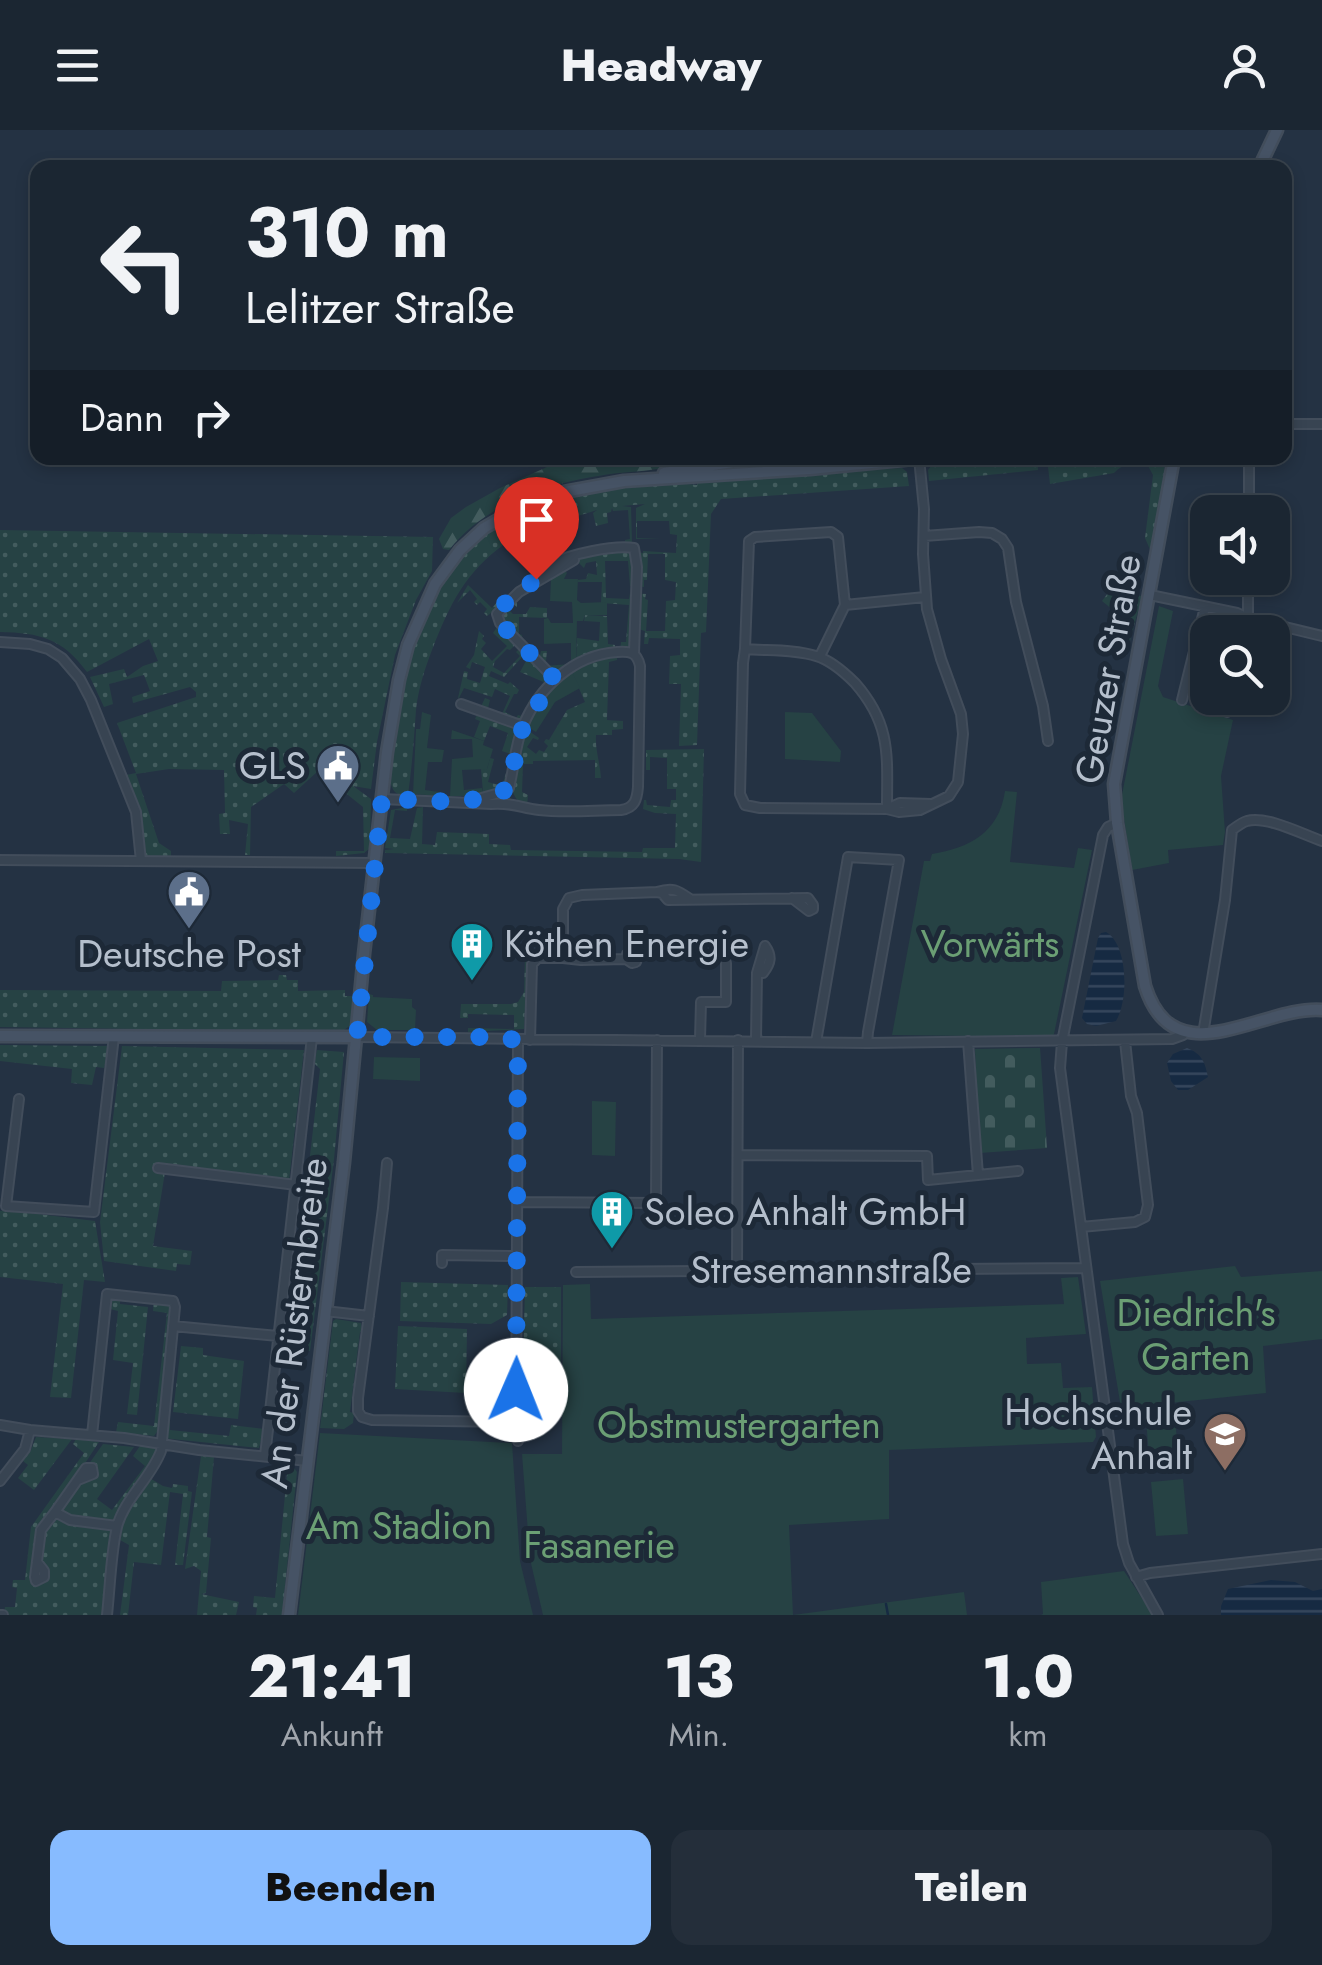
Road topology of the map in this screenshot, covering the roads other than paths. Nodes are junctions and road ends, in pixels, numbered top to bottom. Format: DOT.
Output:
graph roads {
  1 [pos="1277,130"];
  2 [pos="1263,160"];
  3 [pos="1292,424"];
  4 [pos="1322,424"];
  5 [pos="841,465"];
  6 [pos="921,465"];
  7 [pos="1173,465"];
  8 [pos="1250,465"];
  9 [pos="1249,495"];
  10 [pos="924,536"];
  11 [pos="1150,595"];
  12 [pos="925,597"];
  13 [pos="845,605"];
  14 [pos="1205,606"];
  15 [pos="1237,615"];
  16 [pos="1290,628"];
  17 [pos="1322,636"];
  18 [pos="0,642"];
  19 [pos="745,649"];
  20 [pos="634,653"];
  21 [pos="820,656"];
  22 [pos="555,679"];
  23 [pos="1182,700"];
  24 [pos="461,704"];
  25 [pos="523,726"];
  26 [pos="1048,740"];
  27 [pos="510,782"];
  28 [pos="505,797"];
  29 [pos="382,798"];
  30 [pos="521,804"];
  31 [pos="887,810"];
  32 [pos="1118,823"];
  33 [pos="1322,841"];
  34 [pos="0,860"];
  35 [pos="140,860"];
  36 [pos="376,863"];
  37 [pos="792,898"];
  38 [pos="563,958"];
  39 [pos="626,958"];
  40 [pos="726,962"];
  41 [pos="757,974"];
  42 [pos="1321,1009"];
  43 [pos="1185,1031"];
  44 [pos="1203,1034"];
  45 [pos="0,1036"];
  46 [pos="114,1036"];
  47 [pos="312,1037"];
  48 [pos="357,1037"];
  49 [pos="700,1039"];
  50 [pos="518,1040"];
  51 [pos="530,1040"];
  52 [pos="658,1040"];
  53 [pos="738,1040"];
  54 [pos="756,1040"];
  55 [pos="968,1041"];
  56 [pos="816,1042"];
  57 [pos="868,1042"];
  58 [pos="1062,1042"];
  59 [pos="1125,1042"];
  60 [pos="19,1099"];
  61 [pos="738,1156"];
  62 [pos="387,1163"];
  63 [pos="158,1168"];
  64 [pos="1018,1170"];
  65 [pos="978,1175"];
  66 [pos="296,1185"];
  67 [pos="518,1202"];
  68 [pos="1081,1227"];
  69 [pos="517,1256"];
  70 [pos="442,1263"];
  71 [pos="1086,1268"];
  72 [pos="737,1270"];
  73 [pos="576,1272"];
  74 [pos="325,1311"];
  75 [pos="369,1316"];
  76 [pos="173,1326"];
  77 [pos="278,1336"];
  78 [pos="516,1422"];
  79 [pos="0,1424"];
  80 [pos="30,1430"];
  81 [pos="92,1435"];
  82 [pos="518,1441"];
  83 [pos="162,1443"];
  84 [pos="265,1456"];
  85 [pos="308,1461"];
  86 [pos="78,1480"];
  87 [pos="0,1481"];
  88 [pos="56,1512"];
  89 [pos="117,1526"];
  90 [pos="1322,1554"];
  91 [pos="37,1562"];
  92 [pos="1136,1577"];
  93 [pos="107,1615"];
  94 [pos="290,1615"];
  95 [pos="1158,1615"];
  1 -- 2 [label="main road"];
  3 -- 4 [label="street"];
  5 -- 29 [label="main road, An der Rüsternbreite"];
  6 -- 10 [label="street"];
  7 -- 11 [label="main road, Geuzer Straße"];
  8 -- 9 [label="street"];
  10 -- 12 [label="street"];
  10 -- 26 [label="street"];
  11 -- 14 [label="street"];
  11 -- 32 [label="main road, Geuzer Straße"];
  12 -- 13 [label="street"];
  12 -- 31 [label="street"];
  13 -- 19 [label="street"];
  13 -- 21 [label="street"];
  14 -- 15 [label="street"];
  14 -- 23 [label="street, Geuzer Straße"];
  16 -- 17 [label="street"];
  18 -- 35 [label="street"];
  19 -- 21 [label="street"];
  19 -- 31 [label="street"];
  20 -- 22 [label="street"];
  20 -- 22 [label="street"];
  20 -- 30 [label="street"];
  21 -- 31 [label="street"];
  22 -- 25 [label="street"];
  24 -- 25 [label="street"];
  25 -- 27 [label="street"];
  27 -- 28 [label="street"];
  27 -- 30 [label="street"];
  28 -- 29 [label="street"];
  28 -- 30 [label="street"];
  29 -- 36 [label="main road, An der Rüsternbreite"];
  32 -- 43 [label="main road, Geuzer Straße"];
  32 -- 58 [label="street"];
  33 -- 44 [label="street"];
  34 -- 35 [label="street"];
  35 -- 36 [label="street"];
  36 -- 48 [label="main road, An der Rüsternbreite"];
  37 -- 38 [label="street"];
  38 -- 39 [label="street"];
  38 -- 51 [label="street"];
  40 -- 49 [label="street"];
  41 -- 54 [label="street"];
  42 -- 44 [label="main road"];
  43 -- 44 [label="main road"];
  43 -- 59 [label="street"];
  45 -- 46 [label="main road"];
  46 -- 47 [label="main road"];
  46 -- 60 [label="street"];
  47 -- 48 [label="main road"];
  47 -- 66 [label="street, An der Rüsternbreite"];
  48 -- 50 [label="street"];
  48 -- 74 [label="main road, An der Rüsternbreite"];
  49 -- 52 [label="street"];
  49 -- 53 [label="street"];
  50 -- 51 [label="street"];
  50 -- 67 [label="street"];
  51 -- 52 [label="street"];
  52 -- 67 [label="street"];
  53 -- 54 [label="street"];
  53 -- 61 [label="street"];
  54 -- 56 [label="street"];
  55 -- 57 [label="street"];
  55 -- 58 [label="street"];
  55 -- 65 [label="street"];
  56 -- 57 [label="street"];
  56 -- 57 [label="street"];
  58 -- 59 [label="street"];
  58 -- 68 [label="street"];
  59 -- 68 [label="street"];
  61 -- 65 [label="street"];
  61 -- 72 [label="street"];
  62 -- 75 [label="street"];
  63 -- 66 [label="street, An der Rüsternbreite"];
  64 -- 65 [label="street"];
  66 -- 77 [label="street, An der Rüsternbreite"];
  67 -- 69 [label="street"];
  68 -- 71 [label="street"];
  69 -- 70 [label="street"];
  69 -- 78 [label="street"];
  71 -- 72 [label="street, Stresemannstraße"];
  71 -- 92 [label="street"];
  72 -- 73 [label="street, Stresemannstraße"];
  74 -- 75 [label="street"];
  74 -- 85 [label="main road, An der Rüsternbreite"];
  75 -- 78 [label="street"];
  76 -- 77 [label="street, An der Rüsternbreite"];
  76 -- 81 [label="street"];
  76 -- 83 [label="street"];
  77 -- 84 [label="street, An der Rüsternbreite"];
  78 -- 82 [label="street"];
  79 -- 80 [label="street"];
  80 -- 81 [label="street"];
  80 -- 87 [label="street"];
  81 -- 83 [label="street"];
  83 -- 84 [label="street"];
  83 -- 89 [label="street"];
  84 -- 85 [label="street"];
  85 -- 94 [label="main road, An der Rüsternbreite"];
  86 -- 88 [label="street"];
  88 -- 89 [label="street"];
  88 -- 91 [label="street"];
  89 -- 93 [label="street"];
  90 -- 92 [label="street"];
  92 -- 95 [label="street"];
}
